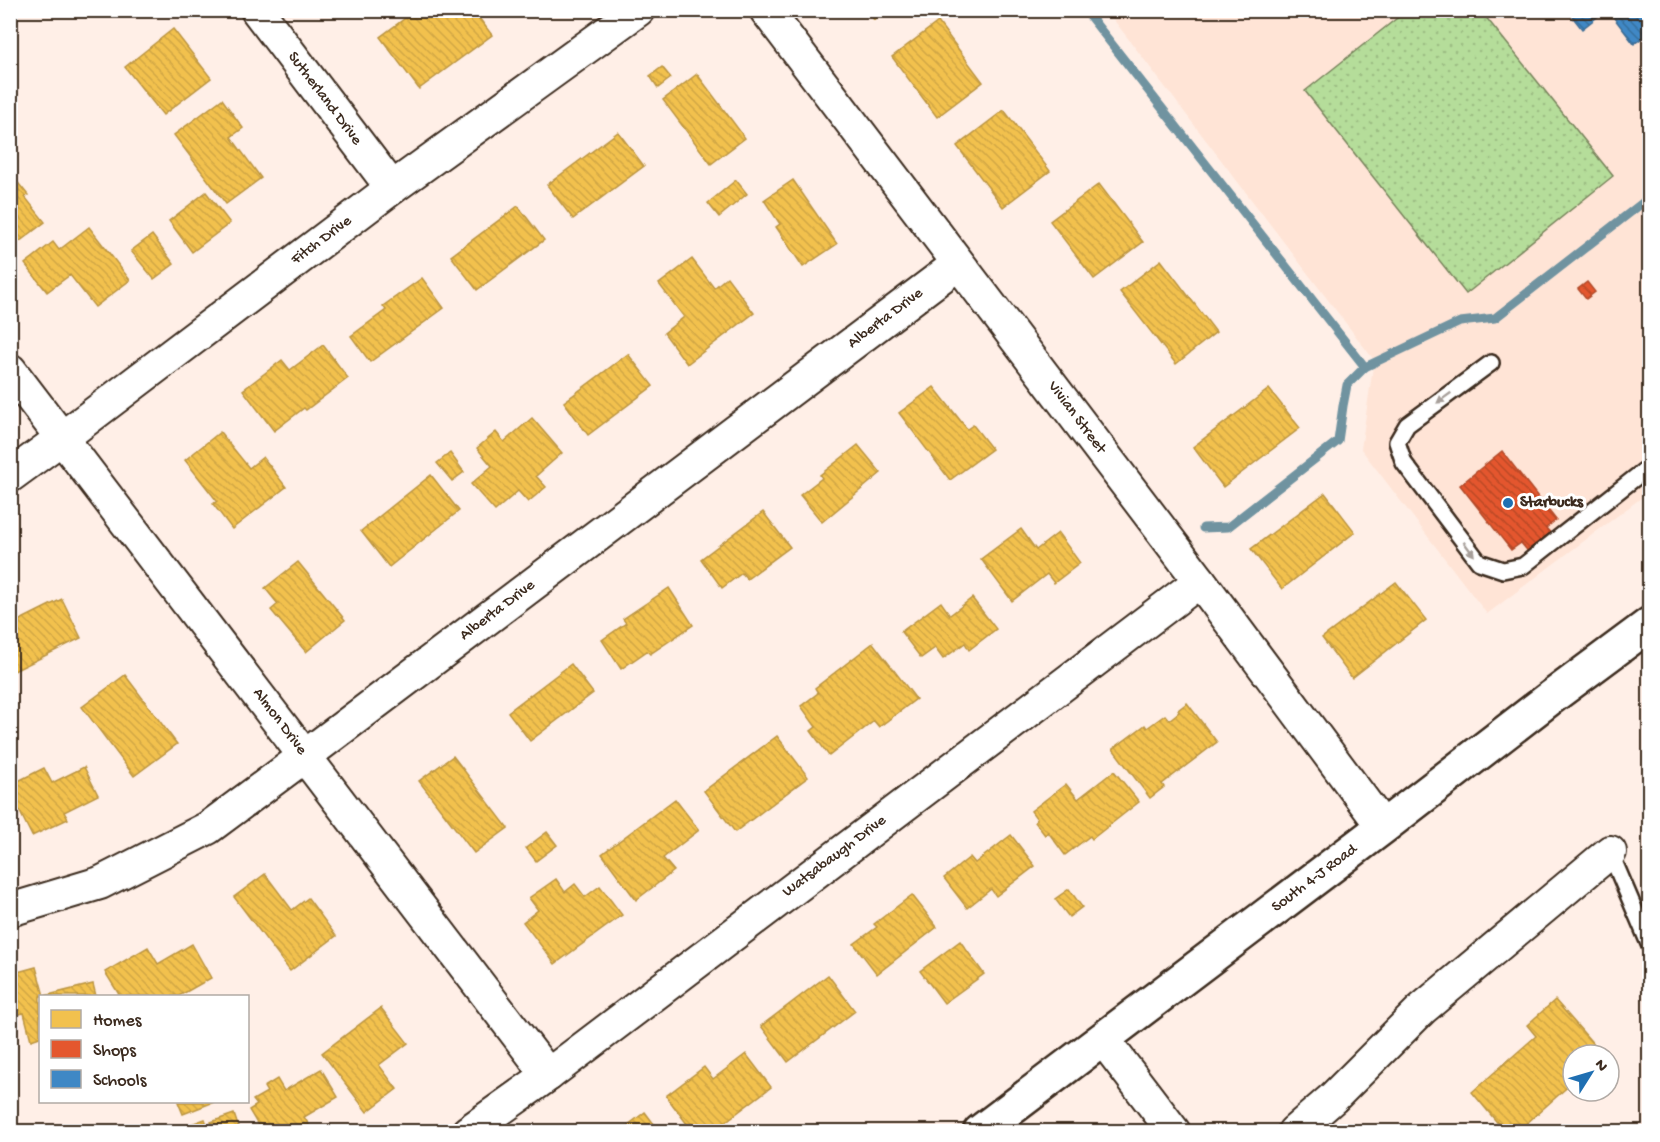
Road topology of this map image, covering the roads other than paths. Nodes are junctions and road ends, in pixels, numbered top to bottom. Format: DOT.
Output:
graph roads {
  1 [pos="257,10"];
  2 [pos="638,10"];
  3 [pos="766,10"];
  4 [pos="392,188"];
  5 [pos="958,264"];
  6 [pos="1491,363"];
  7 [pos="10,370"];
  8 [pos="62,438"];
  9 [pos="1650,466"];
  10 [pos="10,476"];
  11 [pos="1200,581"];
  12 [pos="1650,624"];
  13 [pos="305,756"];
  14 [pos="1383,827"];
  15 [pos="1610,852"];
  16 [pos="10,910"];
  17 [pos="1650,946"];
  18 [pos="1103,1039"];
  19 [pos="548,1075"];
  20 [pos="468,1131"];
  21 [pos="980,1131"];
  22 [pos="1174,1131"];
  23 [pos="1294,1131"];
  1 -- 4 [label="street, Sutherland Drive"];
  2 -- 4 [label="street, Fitch Drive"];
  3 -- 5 [label="street, Vivian Street"];
  4 -- 8 [label="street, Fitch Drive"];
  5 -- 11 [label="street, Vivian Street"];
  5 -- 13 [label="street, Alberta Drive"];
  6 -- 9 [label="lane, one-way"];
  7 -- 8 [label="street, Almon Drive"];
  8 -- 10 [label="street, Fitch Drive"];
  8 -- 13 [label="street, Almon Drive"];
  11 -- 14 [label="street, Vivian Street"];
  11 -- 19 [label="street, Watsabaugh Drive"];
  12 -- 14 [label="main road, South 4-J Road"];
  13 -- 16 [label="street, Alberta Drive"];
  13 -- 19 [label="street, Almon Drive"];
  14 -- 18 [label="main road, South 4-J Road"];
  15 -- 17 [label="lane"];
  15 -- 23 [label="street"];
  18 -- 21 [label="main road, South 4-J Road"];
  18 -- 22 [label="street"];
  19 -- 20 [label="street, Watsabaugh Drive"];
}
